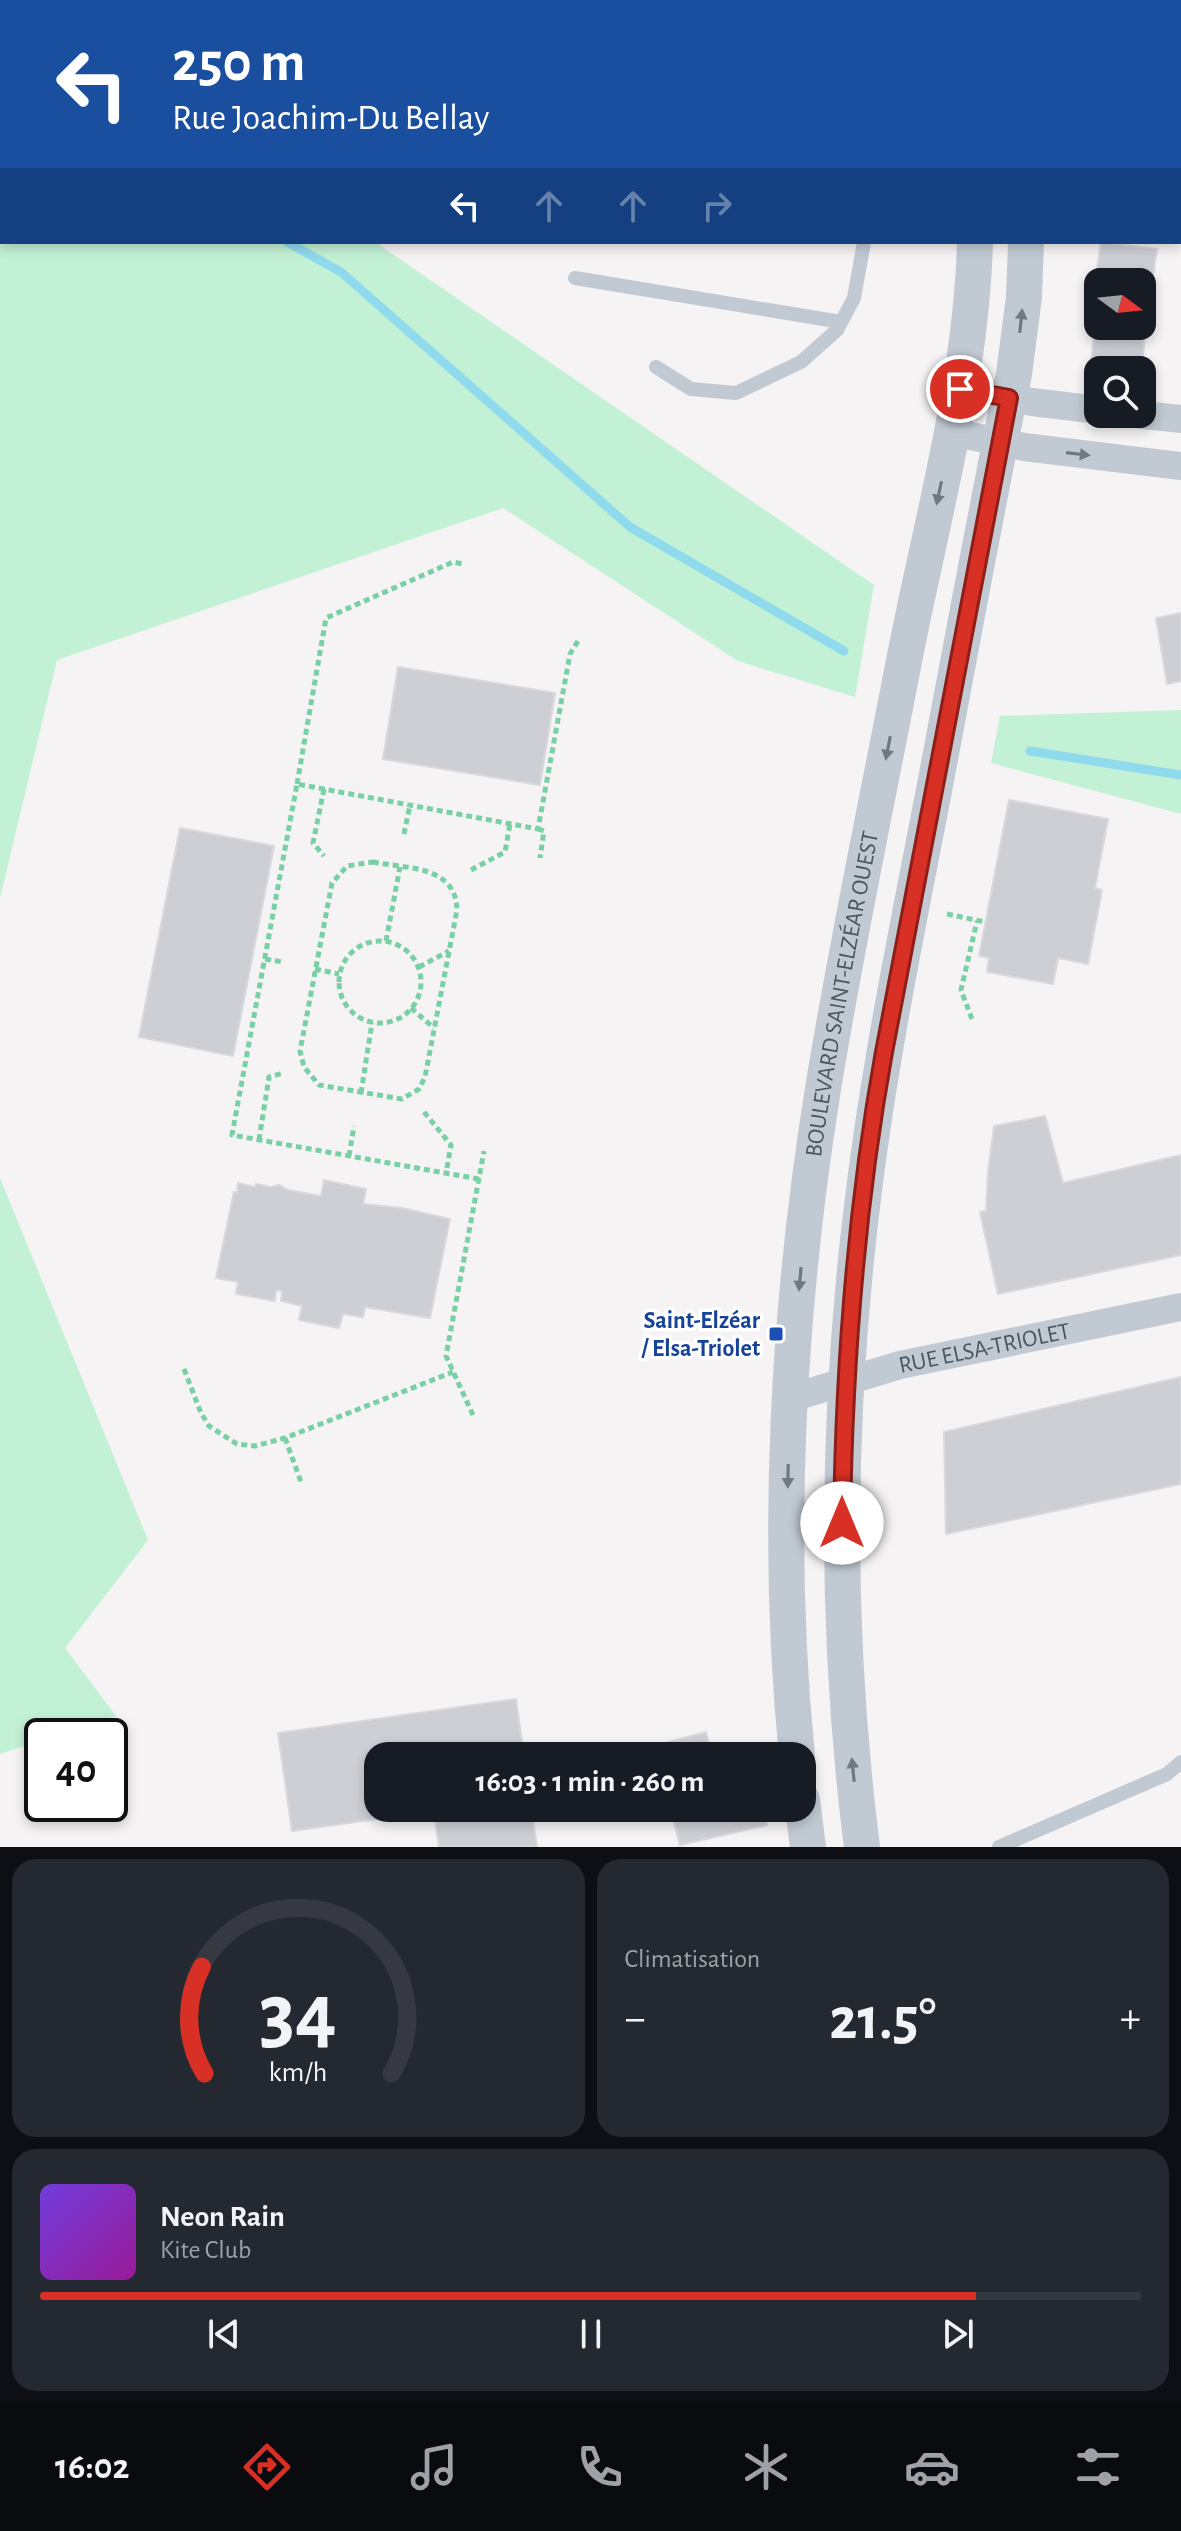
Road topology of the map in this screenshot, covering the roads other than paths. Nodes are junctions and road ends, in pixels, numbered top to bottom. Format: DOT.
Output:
graph roads {
  1 [pos="864,244"];
  2 [pos="975,244"];
  3 [pos="1026,244"];
  4 [pos="575,278"];
  5 [pos="841,322"];
  6 [pos="656,367"];
  7 [pos="960,389"];
  8 [pos="1009,398"];
  9 [pos="1084,408"];
  10 [pos="1156,416"];
  11 [pos="1181,419"];
  12 [pos="951,432"];
  13 [pos="1000,442"];
  14 [pos="1181,466"];
  15 [pos="1181,1307"];
  16 [pos="847,1380"];
  17 [pos="791,1398"];
  18 [pos="796,1742"];
  19 [pos="1181,1762"];
  20 [pos="805,1822"];
  21 [pos="808,1847"];
  22 [pos="862,1847"];
  23 [pos="999,1847"];
  1 -- 5 [label="lane"];
  2 -- 7 [label="street, BOULEVARD SAINT-ELZÉAR OUEST"];
  8 -- 3 [label="street, one-way"];
  4 -- 5 [label="lane"];
  5 -- 6 [label="lane"];
  7 -- 8 [label="street"];
  7 -- 12 [label="street, BOULEVARD SAINT-ELZÉAR OUEST"];
  8 -- 9 [label="street"];
  8 -- 13 [label="street"];
  10 -- 11 [label="street"];
  12 -- 13 [label="street"];
  12 -- 17 [label="street, BOULEVARD SAINT-ELZÉAR OUEST, one-way"];
  13 -- 14 [label="street, one-way"];
  13 -- 16 [label="street"];
  15 -- 16 [label="street, RUE ELSA-TRIOLET"];
  16 -- 17 [label="street, RUE ELSA-TRIOLET"];
  22 -- 16 [label="street, one-way"];
  17 -- 18 [label="street, BOULEVARD SAINT-ELZÉAR OUEST, one-way"];
  19 -- 23 [label="lane"];
  20 -- 21 [label="street"];
}
